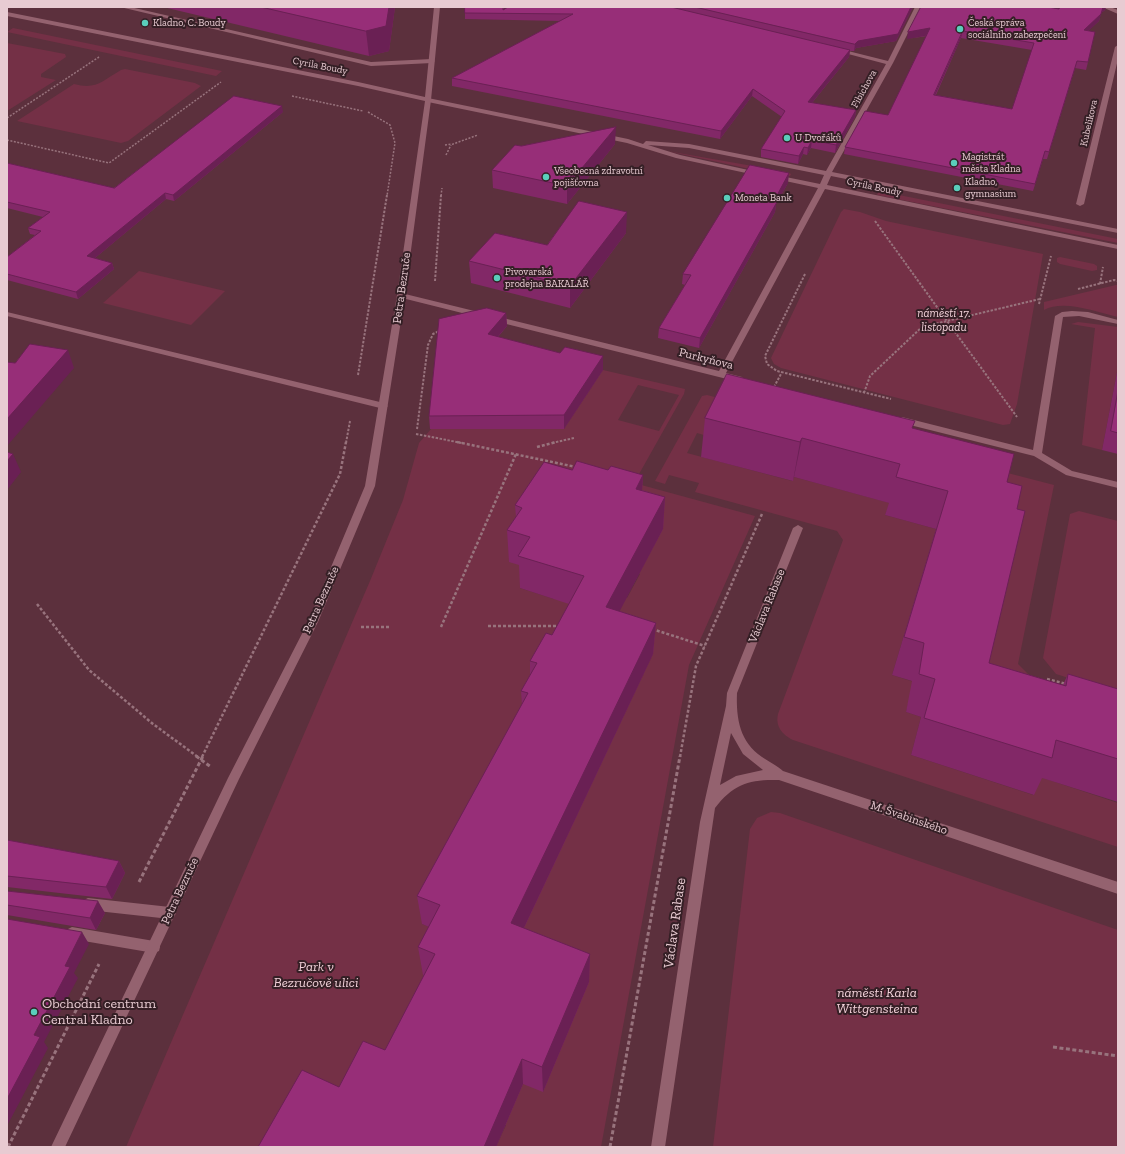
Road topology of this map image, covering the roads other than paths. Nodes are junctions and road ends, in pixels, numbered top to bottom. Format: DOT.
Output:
graph roads {
  1 [pos="123,7"];
  2 [pos="437,7"];
  3 [pos="918,7"];
  4 [pos="1105,7"];
  5 [pos="1118,12"];
  6 [pos="7,14"];
  7 [pos="1118,47"];
  8 [pos="829,48"];
  9 [pos="432,61"];
  10 [pos="890,63"];
  11 [pos="428,100"];
  12 [pos="628,141"];
  13 [pos="825,180"];
  14 [pos="1080,204"];
  15 [pos="1118,231"];
  16 [pos="1118,247"];
  17 [pos="401,295"];
  18 [pos="7,314"];
  19 [pos="1118,322"];
  20 [pos="721,375"];
  21 [pos="774,388"];
  22 [pos="384,406"];
  23 [pos="892,417"];
  24 [pos="1037,454"];
  25 [pos="1118,486"];
  26 [pos="798,528"];
  27 [pos="730,706"];
  28 [pos="791,778"];
  29 [pos="709,810"];
  30 [pos="1118,888"];
  31 [pos="72,902"];
  32 [pos="170,913"];
  33 [pos="59,930"];
  34 [pos="154,946"];
  35 [pos="58,1147"];
  36 [pos="658,1147"];
  1 -- 9 [label="street, Cyrila Boudy"];
  2 -- 9 [label="street, Petra Bezruče"];
  3 -- 10 [label="street, Fibichova"];
  4 -- 5 [label="street"];
  6 -- 11 [label="street, Cyrila Boudy"];
  7 -- 14 [label="street, Kubelíkova"];
  8 -- 10 [label="street"];
  9 -- 11 [label="street, Petra Bezruče"];
  10 -- 13 [label="street, Fibichova"];
  11 -- 12 [label="street, Cyrila Boudy"];
  11 -- 17 [label="street, Petra Bezruče"];
  12 -- 13 [label="street, Cyrila Boudy"];
  12 -- 13 [label="street, Cyrila Boudy"];
  13 -- 15 [label="street, Cyrila Boudy"];
  13 -- 16 [label="street, Cyrila Boudy"];
  13 -- 20 [label="street"];
  17 -- 20 [label="street, Purkyňova"];
  17 -- 22 [label="street, Petra Bezruče"];
  18 -- 22 [label="street"];
  19 -- 24 [label="street"];
  20 -- 21 [label="street, Purkyňova"];
  22 -- 32 [label="street, Petra Bezruče"];
  23 -- 24 [label="street"];
  24 -- 25 [label="street"];
  26 -- 27 [label="street, Václava Rabase"];
  27 -- 28 [label="street, Václava Rabase"];
  27 -- 29 [label="street, Václava Rabase"];
  28 -- 29 [label="street, M. Švabinského"];
  28 -- 30 [label="street, M. Švabinského"];
  29 -- 36 [label="street, Václava Rabase"];
  31 -- 32 [label="street"];
  32 -- 34 [label="street, Petra Bezruče"];
  33 -- 34 [label="street"];
  34 -- 35 [label="street, Petra Bezruče"];
}
